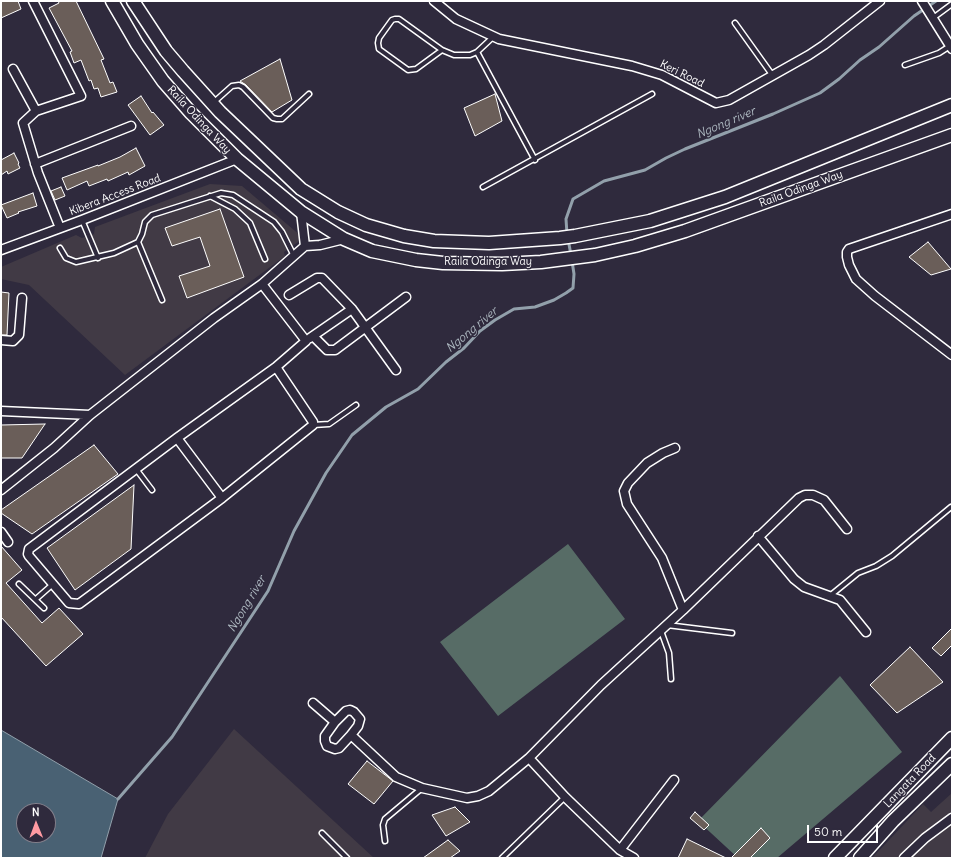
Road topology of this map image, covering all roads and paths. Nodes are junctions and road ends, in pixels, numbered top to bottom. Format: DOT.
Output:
graph roads {
  1 [pos="33,1"];
  2 [pos="112,1"];
  3 [pos="134,1"];
  4 [pos="434,1"];
  5 [pos="880,1"];
  6 [pos="922,1"];
  7 [pos="952,4"];
  8 [pos="932,18"];
  9 [pos="735,23"];
  10 [pos="493,37"];
  11 [pos="951,47"];
  12 [pos="442,50"];
  13 [pos="477,52"];
  14 [pos="905,65"];
  15 [pos="13,69"];
  16 [pos="773,76"];
  17 [pos="309,94"];
  18 [pos="652,94"];
  19 [pos="213,104"];
  20 [pos="952,105"];
  21 [pos="36,111"];
  22 [pos="131,126"];
  23 [pos="952,135"];
  24 [pos="237,159"];
  25 [pos="535,160"];
  26 [pos="35,164"];
  27 [pos="804,165"];
  28 [pos="813,184"];
  29 [pos="483,187"];
  30 [pos="210,196"];
  31 [pos="301,212"];
  32 [pos="952,214"];
  33 [pos="82,220"];
  34 [pos="60,228"];
  35 [pos="344,239"];
  36 [pos="138,242"];
  37 [pos="305,246"];
  38 [pos="60,248"];
  39 [pos="1,250"];
  40 [pos="294,256"];
  41 [pos="98,258"];
  42 [pos="265,259"];
  43 [pos="262,284"];
  44 [pos="289,295"];
  45 [pos="406,296"];
  46 [pos="22,298"];
  47 [pos="162,300"];
  48 [pos="352,309"];
  49 [pos="365,328"];
  50 [pos="313,336"];
  51 [pos="1,340"];
  52 [pos="306,341"];
  53 [pos="952,355"];
  54 [pos="276,367"];
  55 [pos="396,370"];
  56 [pos="356,405"];
  57 [pos="1,412"];
  58 [pos="90,415"];
  59 [pos="313,425"];
  60 [pos="177,438"];
  61 [pos="675,448"];
  62 [pos="136,469"];
  63 [pos="1,490"];
  64 [pos="152,490"];
  65 [pos="222,498"];
  66 [pos="951,507"];
  67 [pos="847,529"];
  68 [pos="1,532"];
  69 [pos="758,536"];
  70 [pos="8,542"];
  71 [pos="18,584"];
  72 [pos="53,584"];
  73 [pos="831,595"];
  74 [pos="36,599"];
  75 [pos="44,608"];
  76 [pos="683,610"];
  77 [pos="664,628"];
  78 [pos="866,632"];
  79 [pos="732,633"];
  80 [pos="671,679"];
  81 [pos="313,703"];
  82 [pos="335,722"];
  83 [pos="352,736"];
  84 [pos="952,738"];
  85 [pos="529,758"];
  86 [pos="952,764"];
  87 [pos="674,780"];
  88 [pos="422,788"];
  89 [pos="565,797"];
  90 [pos="952,818"];
  91 [pos="322,833"];
  92 [pos="385,841"];
  93 [pos="620,850"];
  94 [pos="347,858"];
  95 [pos="502,858"];
  96 [pos="634,858"];
  97 [pos="835,858"];
  98 [pos="860,858"];
  99 [pos="904,858"];
  1 -- 21 [label="street"];
  2 -- 24 [label="main road, Raila Odinga Way"];
  3 -- 19 [label="main road, Raila Odinga Way"];
  4 -- 10 [label="street, Keri Road"];
  5 -- 16 [label="street, Keri Road"];
  6 -- 8 [label="street"];
  7 -- 8 [label="lane"];
  8 -- 11 [label="street"];
  9 -- 16 [label="lane"];
  10 -- 13 [label="lane"];
  10 -- 16 [label="street, Keri Road"];
  11 -- 14 [label="lane"];
  12 -- 12 [label="lane"];
  12 -- 13 [label="lane"];
  13 -- 25 [label="lane"];
  15 -- 21 [label="street"];
  17 -- 19 [label="lane"];
  18 -- 25 [label="lane"];
  19 -- 27 [label="main road, Raila Odinga Way"];
  20 -- 27 [label="main road, Raila Odinga Way"];
  21 -- 26 [label="street"];
  22 -- 26 [label="street"];
  23 -- 28 [label="main road, Raila Odinga Way"];
  24 -- 31 [label="main road, Raila Odinga Way"];
  24 -- 33 [label="street, Kibera Access Road"];
  25 -- 29 [label="lane"];
  26 -- 34 [label="street"];
  27 -- 28 [label="main road"];
  28 -- 35 [label="main road, Raila Odinga Way"];
  30 -- 36 [label="lane"];
  30 -- 40 [label="lane"];
  30 -- 42 [label="lane"];
  31 -- 35 [label="main road, Raila Odinga Way"];
  31 -- 37 [label="street"];
  32 -- 53 [label="street"];
  33 -- 34 [label="street, Kibera Access Road"];
  33 -- 41 [label="lane"];
  34 -- 39 [label="street, Kibera Access Road"];
  35 -- 37 [label="street"];
  36 -- 41 [label="lane"];
  36 -- 47 [label="lane"];
  37 -- 40 [label="street"];
  38 -- 41 [label="lane"];
  40 -- 43 [label="street"];
  43 -- 52 [label="street"];
  43 -- 58 [label="street"];
  44 -- 48 [label="street"];
  45 -- 49 [label="street"];
  46 -- 51 [label="street"];
  48 -- 49 [label="street"];
  48 -- 50 [label="street"];
  49 -- 50 [label="street"];
  49 -- 55 [label="street"];
  50 -- 52 [label="street"];
  52 -- 54 [label="street"];
  54 -- 59 [label="street"];
  54 -- 60 [label="street"];
  56 -- 59 [label="lane"];
  57 -- 58 [label="street"];
  58 -- 63 [label="street"];
  59 -- 65 [label="street"];
  60 -- 62 [label="street"];
  60 -- 65 [label="street"];
  61 -- 76 [label="street"];
  62 -- 64 [label="lane"];
  62 -- 72 [label="street"];
  65 -- 72 [label="street"];
  66 -- 73 [label="lane"];
  67 -- 69 [label="street"];
  68 -- 70 [label="street"];
  69 -- 73 [label="street"];
  69 -- 76 [label="street"];
  71 -- 74 [label="lane"];
  72 -- 74 [label="lane"];
  73 -- 78 [label="street"];
  74 -- 75 [label="lane"];
  76 -- 77 [label="street"];
  77 -- 79 [label="lane"];
  77 -- 80 [label="lane"];
  77 -- 85 [label="street"];
  81 -- 82 [label="street"];
  82 -- 83 [label="street"];
  82 -- 83 [label="street"];
  83 -- 88 [label="street"];
  84 -- 97 [label="main road, Langata Road"];
  85 -- 88 [label="street"];
  85 -- 89 [label="street"];
  86 -- 98 [label="main road, Langata Road"];
  87 -- 93 [label="street"];
  88 -- 92 [label="lane"];
  89 -- 93 [label="street"];
  89 -- 95 [label="lane"];
  90 -- 99 [label="street"];
  91 -- 94 [label="lane"];
  93 -- 96 [label="street"];
}
